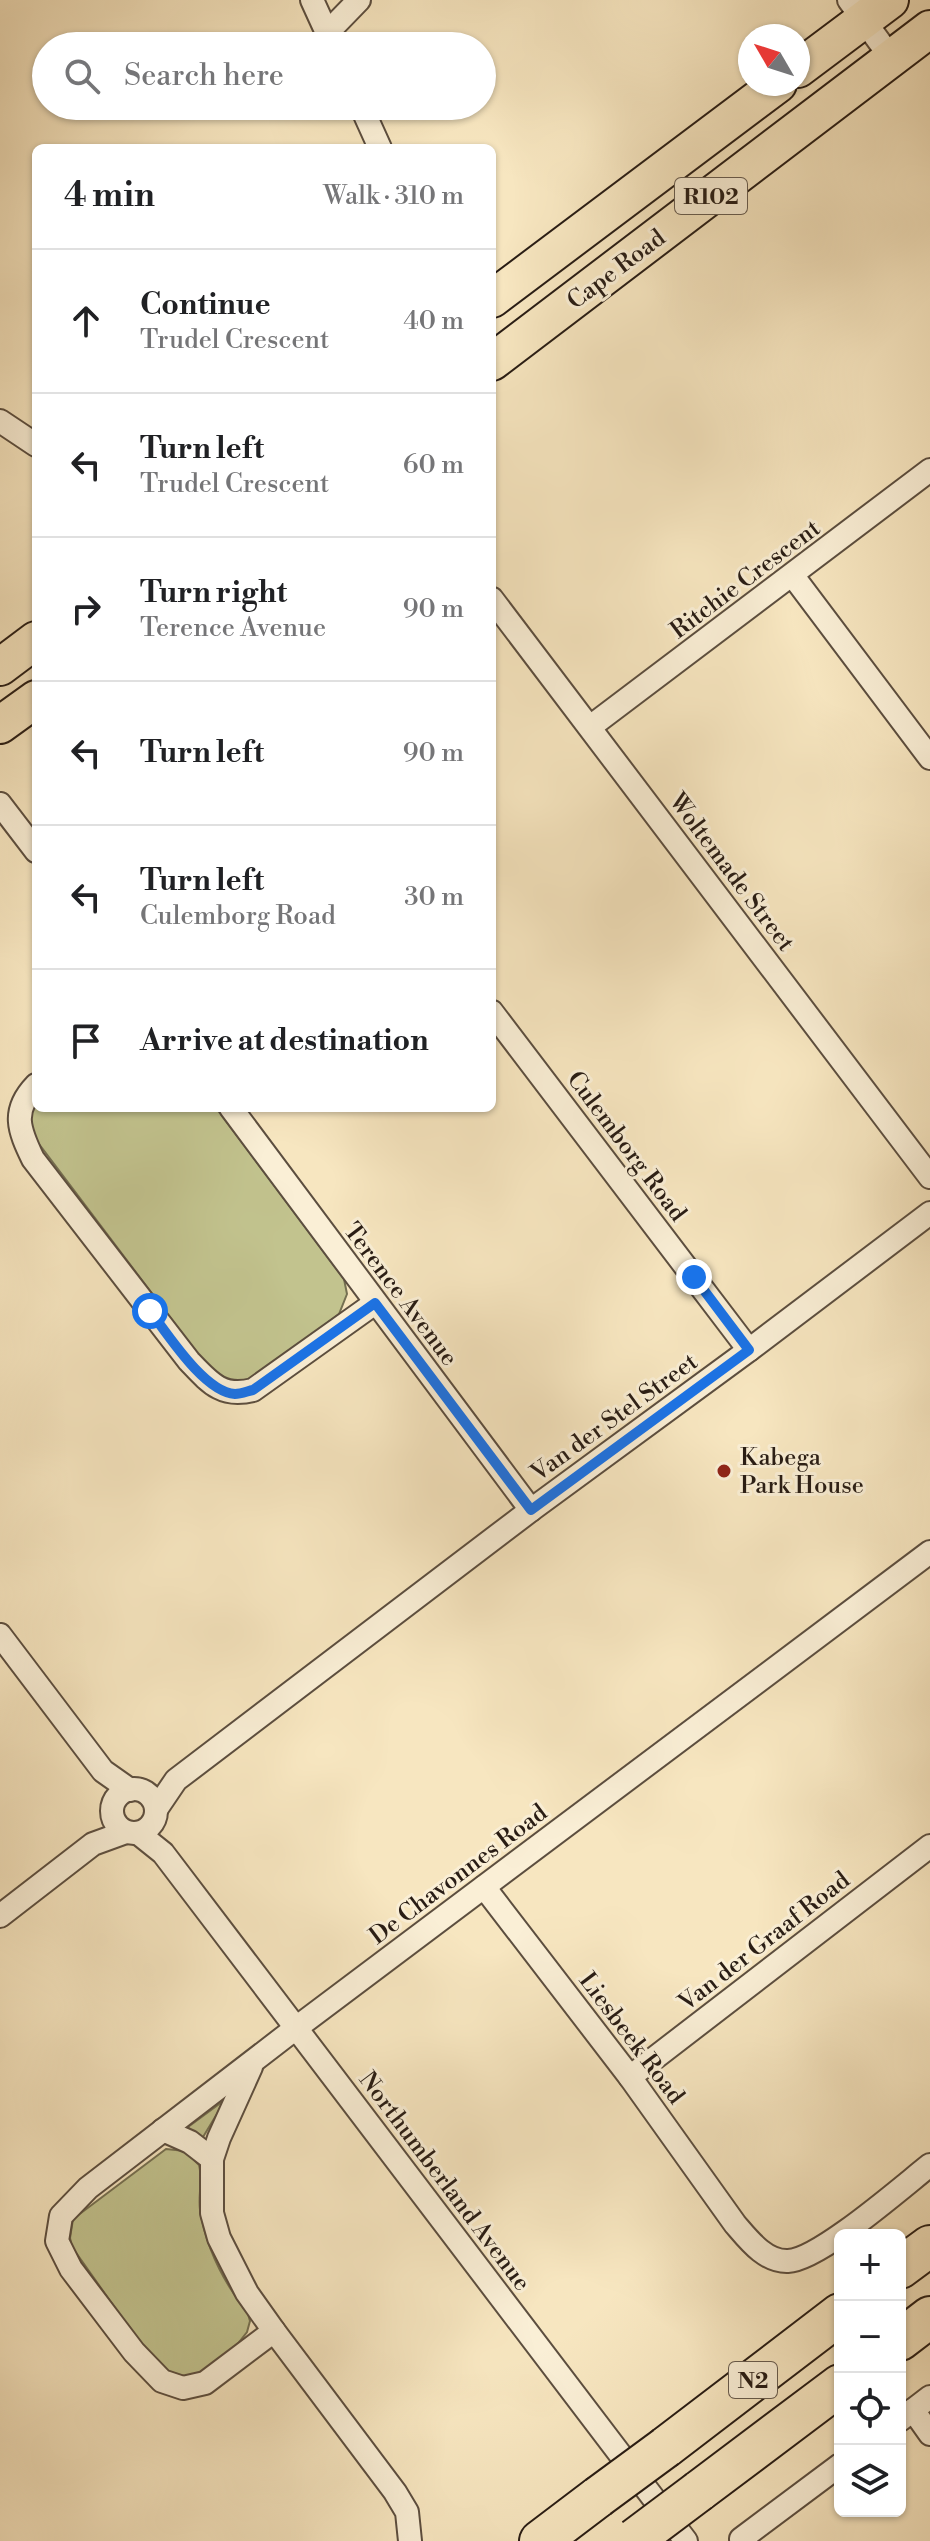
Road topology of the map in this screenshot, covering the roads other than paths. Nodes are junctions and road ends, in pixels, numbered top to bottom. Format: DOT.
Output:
graph roads {
  1 [pos="312,0"];
  2 [pos="359,0"];
  3 [pos="868,7"];
  4 [pos="930,29"];
  5 [pos="327,32"];
  6 [pos="335,32"];
  7 [pos="810,58"];
  8 [pos="892,59"];
  9 [pos="762,96"];
  10 [pos="367,120"];
  11 [pos="378,144"];
  12 [pos="496,296"];
  13 [pos="496,359"];
  14 [pos="0,421"];
  15 [pos="32,442"];
  16 [pos="930,470"];
  17 [pos="793,576"];
  18 [pos="496,604"];
  19 [pos="32,643"];
  20 [pos="0,667"];
  21 [pos="32,702"];
  22 [pos="0,725"];
  23 [pos="590,727"];
  24 [pos="930,758"];
  25 [pos="0,804"];
  26 [pos="32,846"];
  27 [pos="496,1017"];
  28 [pos="32,1090"];
  29 [pos="234,1112"];
  30 [pos="930,1177"];
  31 [pos="930,1213"];
  32 [pos="375,1303"];
  33 [pos="749,1350"];
  34 [pos="531,1510"];
  35 [pos="930,1552"];
  36 [pos="0,1635"];
  37 [pos="134,1812"];
  38 [pos="930,1846"];
  39 [pos="484,1887"];
  40 [pos="0,1916"];
  41 [pos="296,2028"];
  42 [pos="252,2064"];
  43 [pos="630,2077"];
  44 [pos="163,2130"];
  45 [pos="212,2159"];
  46 [pos="930,2165"];
  47 [pos="930,2246"];
  48 [pos="906,2264"];
  49 [pos="930,2317"];
  50 [pos="834,2319"];
  51 [pos="274,2331"];
  52 [pos="906,2335"];
  53 [pos="834,2390"];
  54 [pos="914,2409"];
  55 [pos="930,2434"];
  56 [pos="834,2469"];
  57 [pos="741,2539"];
  58 [pos="634,2540"];
  59 [pos="410,2541"];
  60 [pos="540,2541"];
  61 [pos="686,2541"];
  1 -- 5 [label="street"];
  2 -- 6 [label="street"];
  3 -- 7 [label="main road"];
  3 -- 8 [label="street"];
  4 -- 8 [label="main road, Cape Road / R102"];
  8 -- 13 [label="main road, Cape Road / R102"];
  9 -- 12 [label="main road, R102"];
  10 -- 11 [label="street"];
  14 -- 15 [label="street"];
  16 -- 17 [label="street, Ritchie Crescent"];
  17 -- 23 [label="street, Ritchie Crescent"];
  17 -- 24 [label="street"];
  18 -- 23 [label="street, Woltemade Street"];
  19 -- 20 [label="main road"];
  21 -- 22 [label="main road"];
  23 -- 30 [label="street, Woltemade Street"];
  25 -- 26 [label="street"];
  27 -- 33 [label="street, Culemborg Road"];
  28 -- 32 [label="street"];
  29 -- 32 [label="street, Terence Avenue"];
  31 -- 33 [label="street, Van der Stel Street"];
  32 -- 34 [label="street, Terence Avenue"];
  33 -- 34 [label="street, Van der Stel Street"];
  34 -- 37 [label="street, Van der Stel Street"];
  35 -- 39 [label="street, De Chavonnes Road"];
  36 -- 37 [label="street"];
  37 -- 40 [label="street, Van der Stel Street"];
  37 -- 41 [label="street, Northumberland Avenue"];
  38 -- 43 [label="street, Van der Graaf Road"];
  39 -- 41 [label="street, De Chavonnes Road"];
  39 -- 43 [label="street, Liesbeek Road"];
  41 -- 42 [label="street, De Chavonnes Road"];
  41 -- 61 [label="street, Northumberland Avenue"];
  42 -- 44 [label="street"];
  42 -- 45 [label="street, De Chavonnes Road"];
  43 -- 46 [label="street, Liesbeek Road"];
  44 -- 45 [label="street"];
  44 -- 51 [label="street"];
  45 -- 51 [label="street, De Chavonnes Road"];
  47 -- 48 [label="highway"];
  49 -- 52 [label="highway"];
  50 -- 60 [label="highway, N2, bridge"];
  51 -- 59 [label="street, De Chavonnes Road"];
  53 -- 58 [label="highway, N2, bridge"];
  54 -- 55 [label="street"];
  56 -- 57 [label="street"];
}
